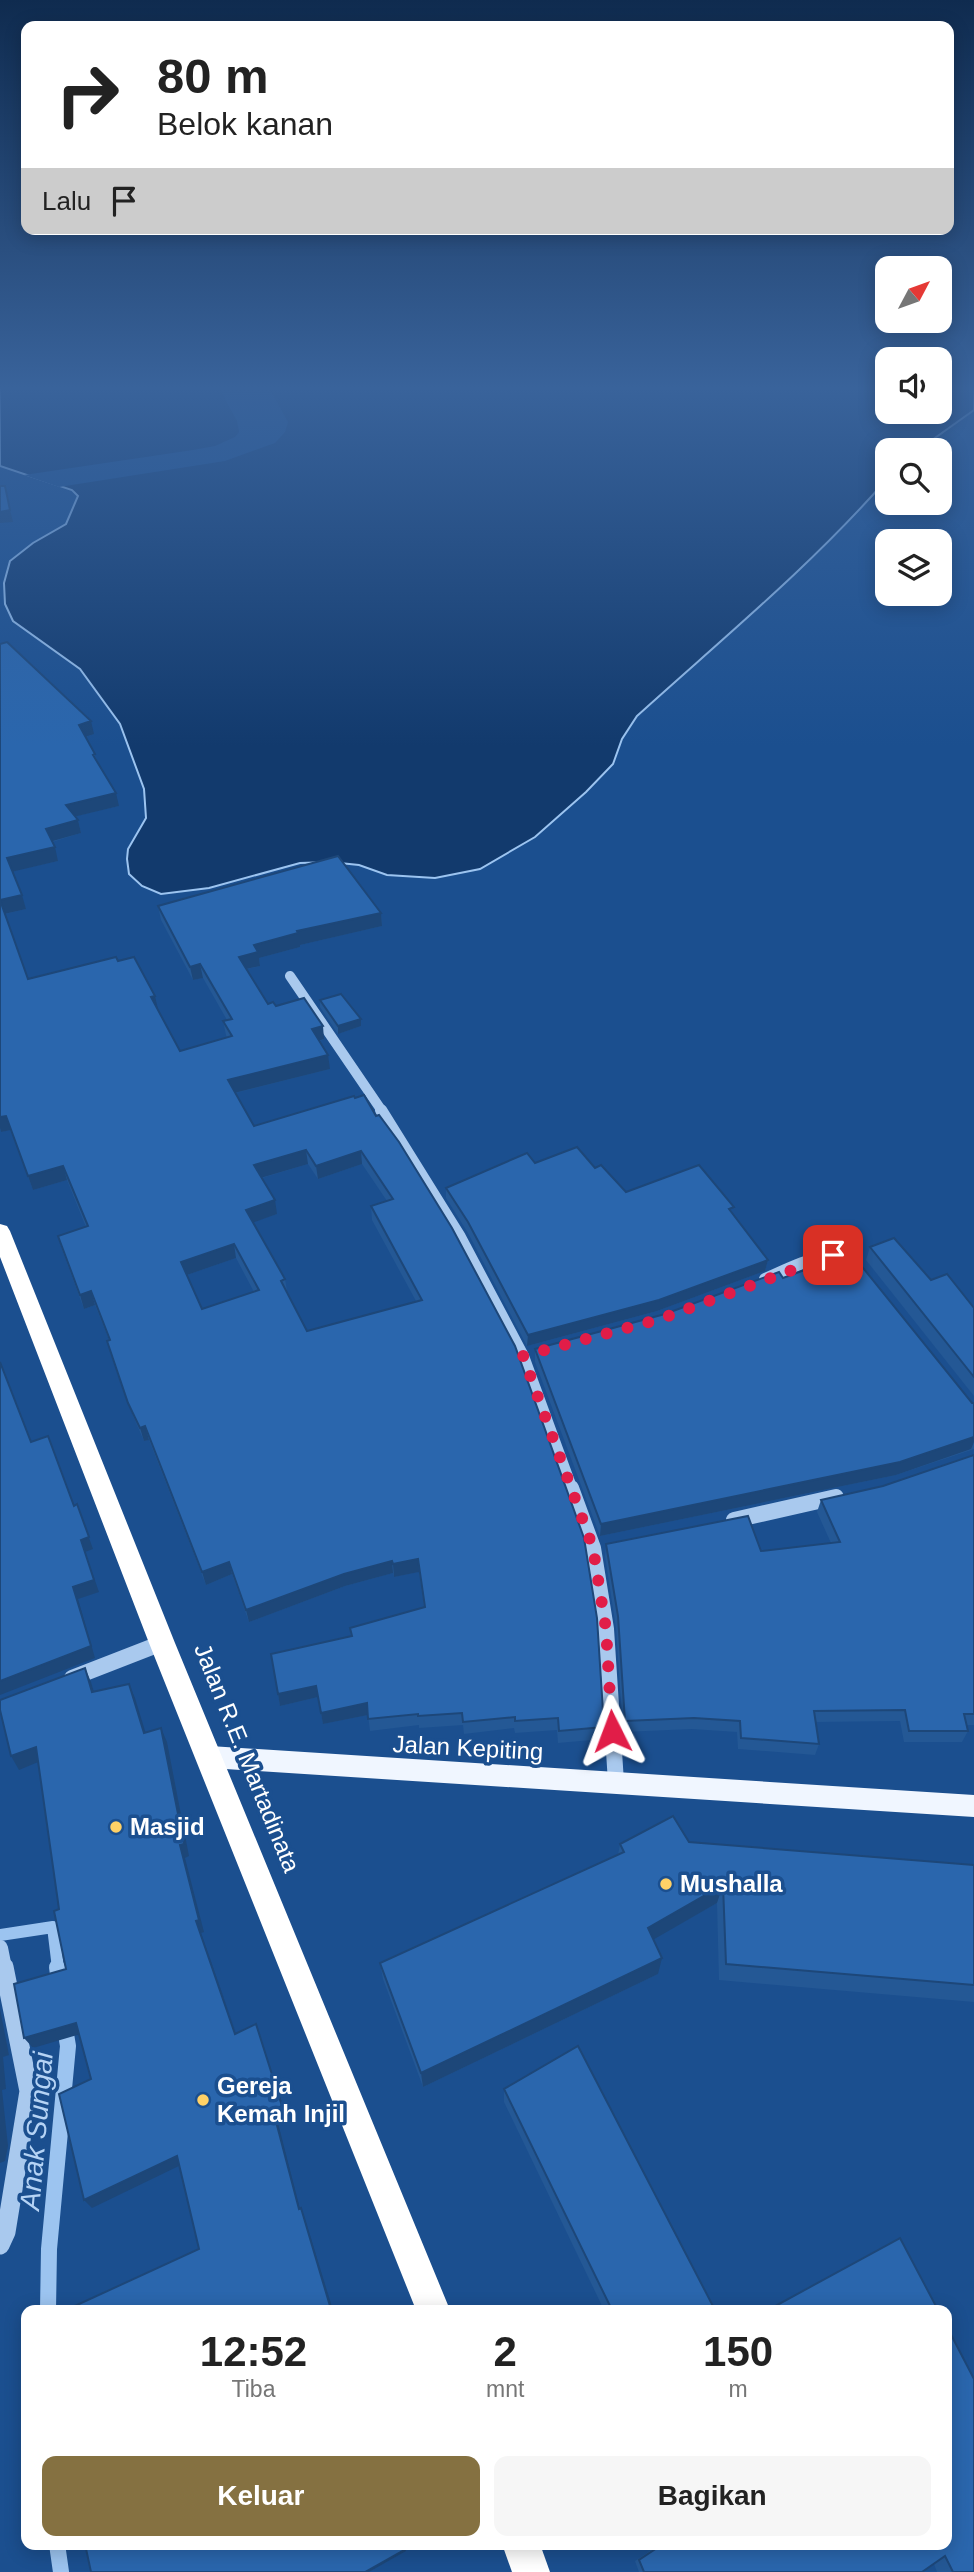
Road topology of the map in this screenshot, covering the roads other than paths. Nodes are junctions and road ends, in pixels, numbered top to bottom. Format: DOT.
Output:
graph roads {
  1 [pos="290,976"];
  2 [pos="0,1231"];
  3 [pos="863,1269"];
  4 [pos="757,1282"];
  5 [pos="846,1495"];
  6 [pos="715,1524"];
  7 [pos="162,1643"];
  8 [pos="62,1682"];
  9 [pos="210,1758"];
  10 [pos="616,1782"];
  11 [pos="974,1806"];
  12 [pos="0,1948"];
  13 [pos="4,1971"];
  14 [pos="0,2245"];
  15 [pos="431,2305"];
  16 [pos="523,2550"];
  17 [pos="531,2572"];
  1 -- 10 [label="street"];
  2 -- 7 [label="highway, Jalan R.E. Martadinata"];
  3 -- 4 [label="street"];
  5 -- 6 [label="street"];
  7 -- 8 [label="street"];
  7 -- 9 [label="highway, Jalan R.E. Martadinata"];
  9 -- 10 [label="main road, Jalan Kepiting"];
  9 -- 15 [label="highway, Jalan R.E. Martadinata"];
  10 -- 11 [label="main road, Jalan Kepiting"];
  12 -- 13 [label="street"];
  13 -- 14 [label="street"];
  16 -- 17 [label="highway"];
}
